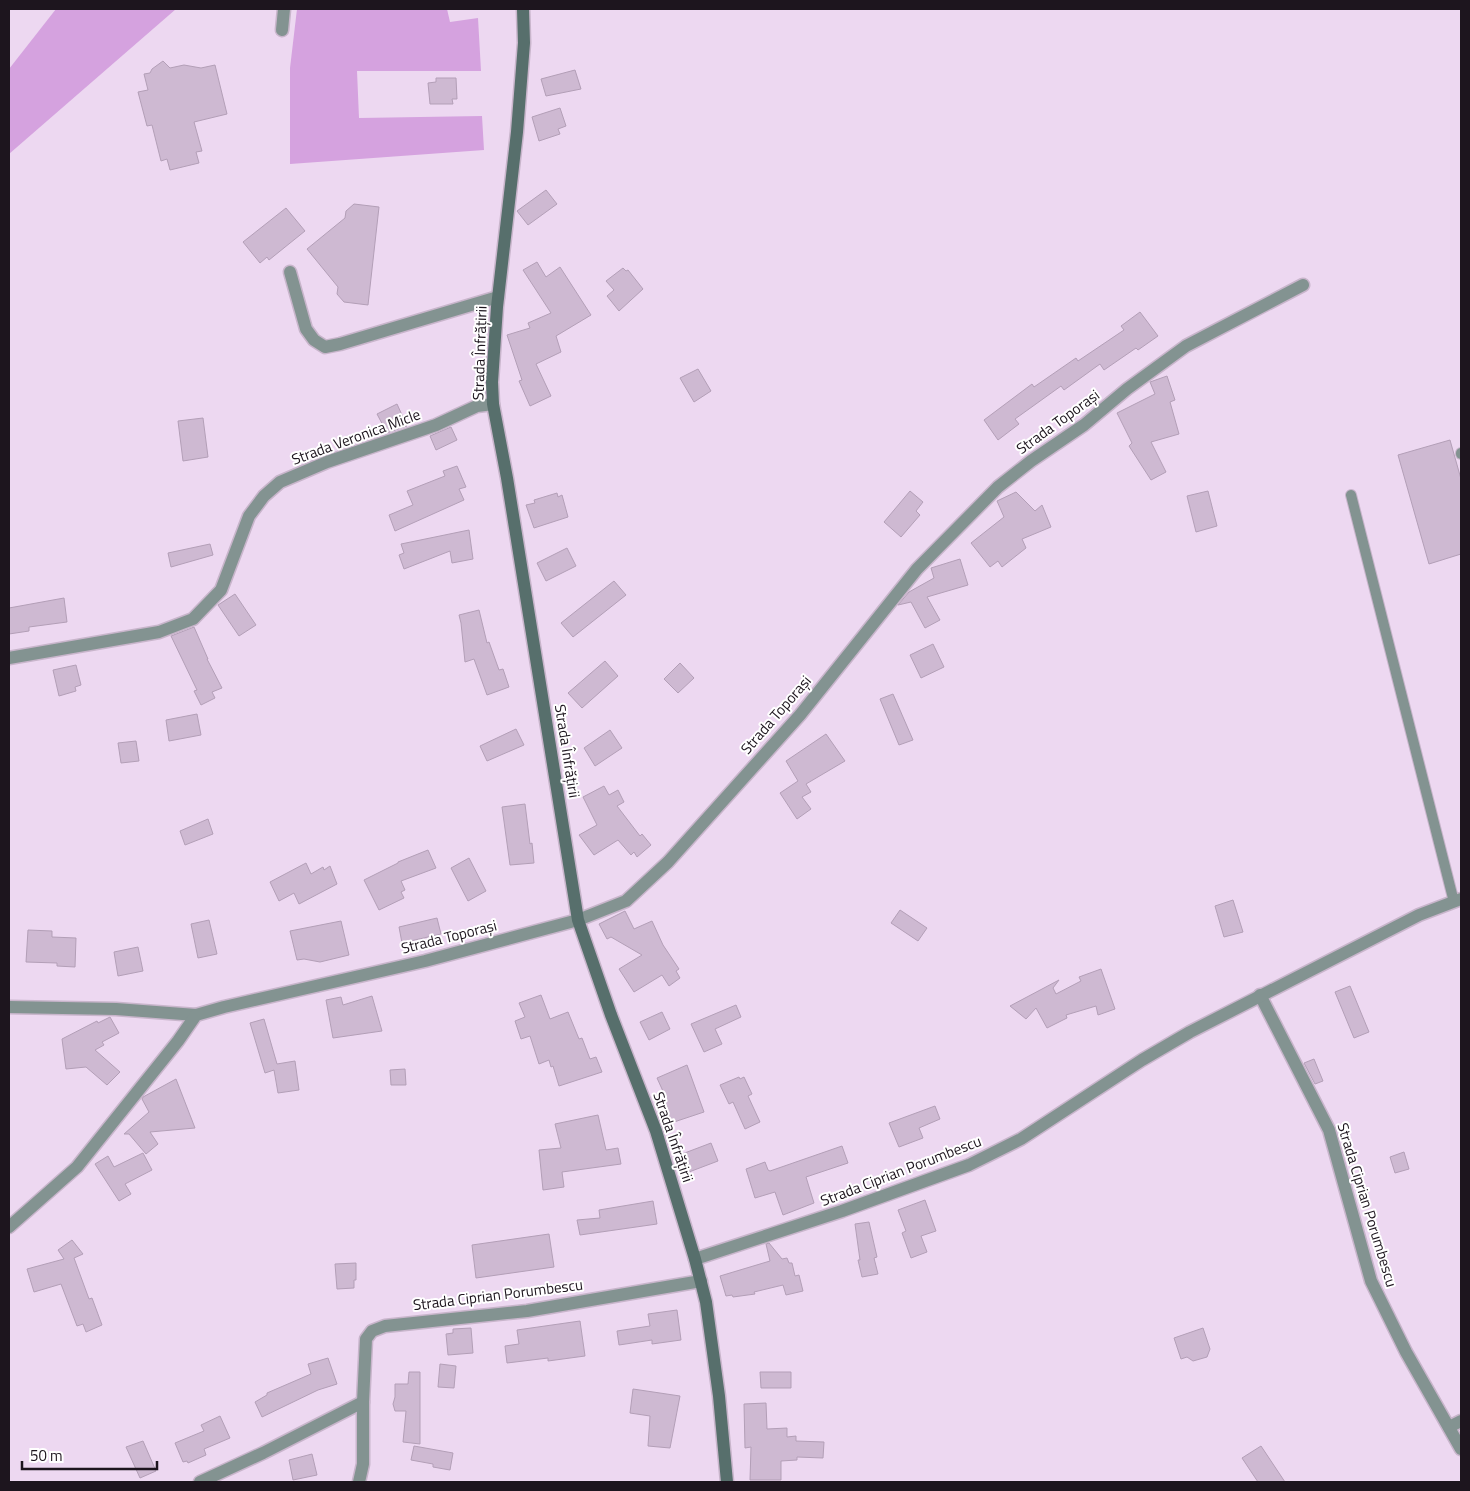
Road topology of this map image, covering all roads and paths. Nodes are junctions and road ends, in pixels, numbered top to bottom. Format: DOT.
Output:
graph roads {
  1 [pos="284,9"];
  2 [pos="525,10"];
  3 [pos="282,30"];
  4 [pos="290,272"];
  5 [pos="1303,285"];
  6 [pos="498,297"];
  7 [pos="493,404"];
  8 [pos="1351,495"];
  9 [pos="9,658"];
  10 [pos="1458,900"];
  11 [pos="578,920"];
  12 [pos="1260,995"];
  13 [pos="9,1006"];
  14 [pos="196,1015"];
  15 [pos="9,1227"];
  16 [pos="695,1259"];
  17 [pos="701,1281"];
  18 [pos="362,1402"];
  19 [pos="1461,1422"];
  20 [pos="1449,1427"];
  21 [pos="1461,1449"];
  22 [pos="200,1482"];
  23 [pos="358,1482"];
  24 [pos="727,1482"];
  1 -- 3 [label="street"];
  2 -- 6 [label="main road, Strada Înfrățirii"];
  4 -- 6 [label="street"];
  5 -- 11 [label="street, Strada Toporași"];
  6 -- 7 [label="main road, Strada Înfrățirii"];
  7 -- 9 [label="street, Strada Veronica Micle"];
  7 -- 11 [label="main road, Strada Înfrățirii"];
  8 -- 10 [label="lane"];
  10 -- 12 [label="street, Strada Ciprian Porumbescu"];
  11 -- 14 [label="street, Strada Toporași"];
  11 -- 16 [label="main road, Strada Înfrățirii"];
  12 -- 16 [label="street, Strada Ciprian Porumbescu"];
  12 -- 20 [label="street, Strada Ciprian Porumbescu"];
  13 -- 14 [label="street, Strada Toporași"];
  14 -- 15 [label="street"];
  16 -- 17 [label="main road, Strada Înfrățirii"];
  17 -- 18 [label="street, Strada Ciprian Porumbescu"];
  17 -- 24 [label="main road, Strada Înfrățirii"];
  18 -- 22 [label="street"];
  18 -- 23 [label="street, Strada Ciprian Porumbescu"];
  19 -- 20 [label="street"];
  20 -- 21 [label="street, Strada Ciprian Porumbescu"];
}
